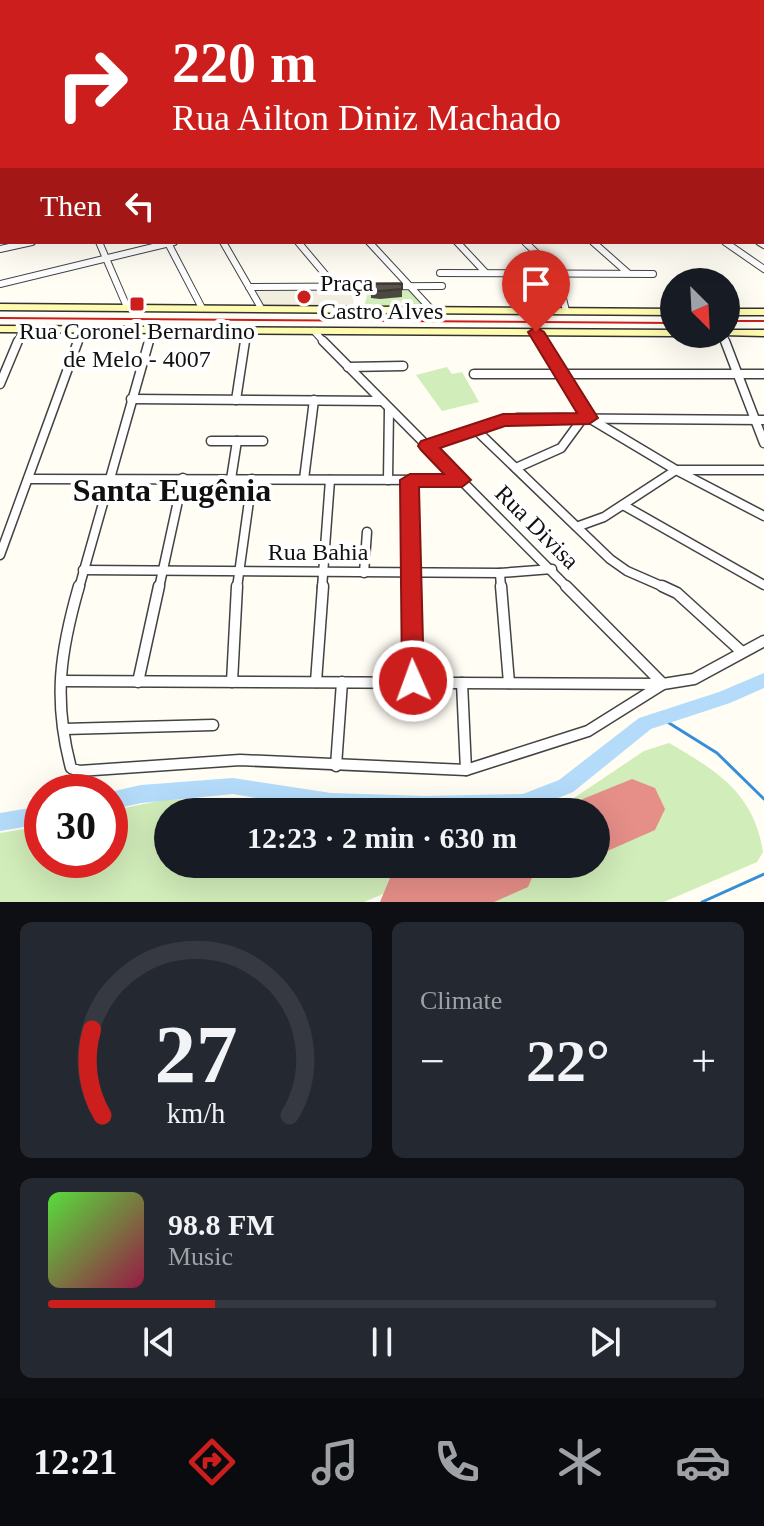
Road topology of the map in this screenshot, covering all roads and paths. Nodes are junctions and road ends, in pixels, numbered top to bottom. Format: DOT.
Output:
graph roads {
  1 [pos="23,244"];
  2 [pos="100,244"];
  3 [pos="167,244"];
  4 [pos="171,244"];
  5 [pos="224,244"];
  6 [pos="300,244"];
  7 [pos="371,244"];
  8 [pos="459,244"];
  9 [pos="527,244"];
  10 [pos="595,244"];
  11 [pos="728,244"];
  12 [pos="0,249"];
  13 [pos="107,258"];
  14 [pos="764,269"];
  15 [pos="485,272"];
  16 [pos="440,273"];
  17 [pos="557,273"];
  18 [pos="629,273"];
  19 [pos="653,274"];
  20 [pos="0,284"];
  21 [pos="409,285"];
  22 [pos="335,286"];
  23 [pos="442,286"];
  24 [pos="249,287"];
  25 [pos="0,307"];
  26 [pos="127,307"];
  27 [pos="202,308"];
  28 [pos="261,308"];
  29 [pos="431,309"];
  30 [pos="566,311"];
  31 [pos="660,312"];
  32 [pos="740,312"];
  33 [pos="764,312"];
  34 [pos="0,329"];
  35 [pos="23,329"];
  36 [pos="82,330"];
  37 [pos="152,330"];
  38 [pos="247,331"];
  39 [pos="314,331"];
  40 [pos="536,332"];
  41 [pos="660,333"];
  42 [pos="764,333"];
  43 [pos="740,334"];
  44 [pos="729,348"];
  45 [pos="403,366"];
  46 [pos="348,367"];
  47 [pos="474,374"];
  48 [pos="737,374"];
  49 [pos="764,374"];
  50 [pos="562,375"];
  51 [pos="0,384"];
  52 [pos="131,399"];
  53 [pos="236,400"];
  54 [pos="314,400"];
  55 [pos="386,405"];
  56 [pos="586,418"];
  57 [pos="759,420"];
  58 [pos="475,429"];
  59 [pos="211,441"];
  60 [pos="237,441"];
  61 [pos="263,441"];
  62 [pos="764,443"];
  63 [pos="427,446"];
  64 [pos="516,468"];
  65 [pos="676,470"];
  66 [pos="764,470"];
  67 [pos="108,478"];
  68 [pos="183,478"];
  69 [pos="28,479"];
  70 [pos="231,479"];
  71 [pos="252,479"];
  72 [pos="304,479"];
  73 [pos="330,480"];
  74 [pos="388,480"];
  75 [pos="410,480"];
  76 [pos="462,480"];
  77 [pos="623,505"];
  78 [pos="764,516"];
  79 [pos="579,526"];
  80 [pos="367,532"];
  81 [pos="0,555"];
  82 [pos="552,569"];
  83 [pos="83,570"];
  84 [pos="164,572"];
  85 [pos="238,572"];
  86 [pos="323,573"];
  87 [pos="364,573"];
  88 [pos="410,573"];
  89 [pos="500,573"];
  90 [pos="764,585"];
  91 [pos="764,641"];
  92 [pos="742,652"];
  93 [pos="62,681"];
  94 [pos="413,681"];
  95 [pos="138,682"];
  96 [pos="232,682"];
  97 [pos="316,682"];
  98 [pos="342,682"];
  99 [pos="462,683"];
  100 [pos="509,683"];
  101 [pos="663,684"];
  102 [pos="213,725"];
  103 [pos="64,729"];
  104 [pos="336,766"];
  105 [pos="466,770"];
  1 -- 12 [label="street"];
  2 -- 13 [label="street"];
  3 -- 13 [label="street"];
  4 -- 27 [label="street"];
  5 -- 24 [label="street"];
  6 -- 22 [label="street"];
  7 -- 21 [label="street"];
  8 -- 15 [label="street"];
  9 -- 17 [label="street"];
  10 -- 18 [label="street"];
  11 -- 14 [label="street"];
  13 -- 20 [label="street"];
  13 -- 26 [label="street"];
  15 -- 16 [label="street"];
  15 -- 17 [label="street"];
  17 -- 18 [label="street"];
  17 -- 30 [label="street"];
  18 -- 19 [label="street"];
  21 -- 22 [label="street"];
  21 -- 23 [label="street"];
  21 -- 29 [label="street"];
  22 -- 24 [label="street"];
  24 -- 28 [label="street"];
  25 -- 26 [label="main road"];
  26 -- 27 [label="main road"];
  27 -- 28 [label="main road"];
  28 -- 29 [label="main road"];
  29 -- 30 [label="main road"];
  30 -- 31 [label="main road"];
  32 -- 33 [label="main road"];
  34 -- 35 [label="main road"];
  35 -- 36 [label="main road"];
  35 -- 51 [label="street"];
  36 -- 37 [label="main road"];
  36 -- 69 [label="street"];
  37 -- 38 [label="main road"];
  37 -- 52 [label="street"];
  38 -- 39 [label="main road"];
  38 -- 53 [label="street"];
  39 -- 40 [label="main road"];
  39 -- 46 [label="street, Rua Divisa"];
  40 -- 41 [label="main road"];
  40 -- 50 [label="street"];
  42 -- 43 [label="main road"];
  44 -- 48 [label="street"];
  45 -- 46 [label="street"];
  46 -- 55 [label="street, Rua Divisa"];
  47 -- 50 [label="street"];
  48 -- 49 [label="street"];
  48 -- 50 [label="street"];
  48 -- 57 [label="street"];
  50 -- 56 [label="street"];
  52 -- 53 [label="street"];
  52 -- 67 [label="street"];
  53 -- 54 [label="street"];
  54 -- 55 [label="street"];
  54 -- 72 [label="street"];
  55 -- 63 [label="street, Rua Divisa"];
  55 -- 74 [label="street"];
  56 -- 57 [label="street"];
  56 -- 58 [label="street"];
  56 -- 64 [label="street"];
  56 -- 65 [label="street"];
  57 -- 62 [label="street"];
  58 -- 63 [label="street"];
  58 -- 64 [label="street"];
  59 -- 60 [label="street"];
  60 -- 61 [label="street"];
  60 -- 70 [label="street"];
  63 -- 76 [label="street, Rua Divisa"];
  64 -- 79 [label="street"];
  65 -- 66 [label="street"];
  65 -- 77 [label="street"];
  65 -- 78 [label="street"];
  67 -- 68 [label="street"];
  67 -- 69 [label="street"];
  67 -- 83 [label="street"];
  68 -- 70 [label="street"];
  68 -- 84 [label="street"];
  69 -- 81 [label="street"];
  70 -- 71 [label="street"];
  71 -- 72 [label="street"];
  71 -- 85 [label="street"];
  72 -- 73 [label="street"];
  73 -- 74 [label="street"];
  73 -- 86 [label="street"];
  74 -- 75 [label="street"];
  75 -- 76 [label="street"];
  75 -- 88 [label="street"];
  76 -- 82 [label="street, Rua Divisa"];
  77 -- 79 [label="street"];
  77 -- 90 [label="street"];
  79 -- 92 [label="street"];
  80 -- 87 [label="street"];
  82 -- 89 [label="street, Rua Bahia"];
  82 -- 101 [label="street, Rua Divisa"];
  83 -- 84 [label="street, Rua Bahia"];
  83 -- 93 [label="street"];
  84 -- 85 [label="street, Rua Bahia"];
  84 -- 95 [label="street"];
  85 -- 86 [label="street, Rua Bahia"];
  85 -- 96 [label="street"];
  86 -- 87 [label="street, Rua Bahia"];
  86 -- 97 [label="street"];
  87 -- 88 [label="street, Rua Bahia"];
  88 -- 89 [label="street, Rua Bahia"];
  88 -- 94 [label="street"];
  89 -- 100 [label="street"];
  91 -- 92 [label="street"];
  92 -- 101 [label="street"];
  93 -- 95 [label="street"];
  93 -- 103 [label="street"];
  94 -- 98 [label="street"];
  94 -- 99 [label="street"];
  95 -- 96 [label="street"];
  96 -- 97 [label="street"];
  97 -- 98 [label="street"];
  98 -- 104 [label="street"];
  99 -- 100 [label="street"];
  99 -- 105 [label="street"];
  100 -- 101 [label="street"];
  101 -- 105 [label="street"];
  102 -- 103 [label="street"];
  103 -- 104 [label="street"];
  104 -- 105 [label="street"];
}
